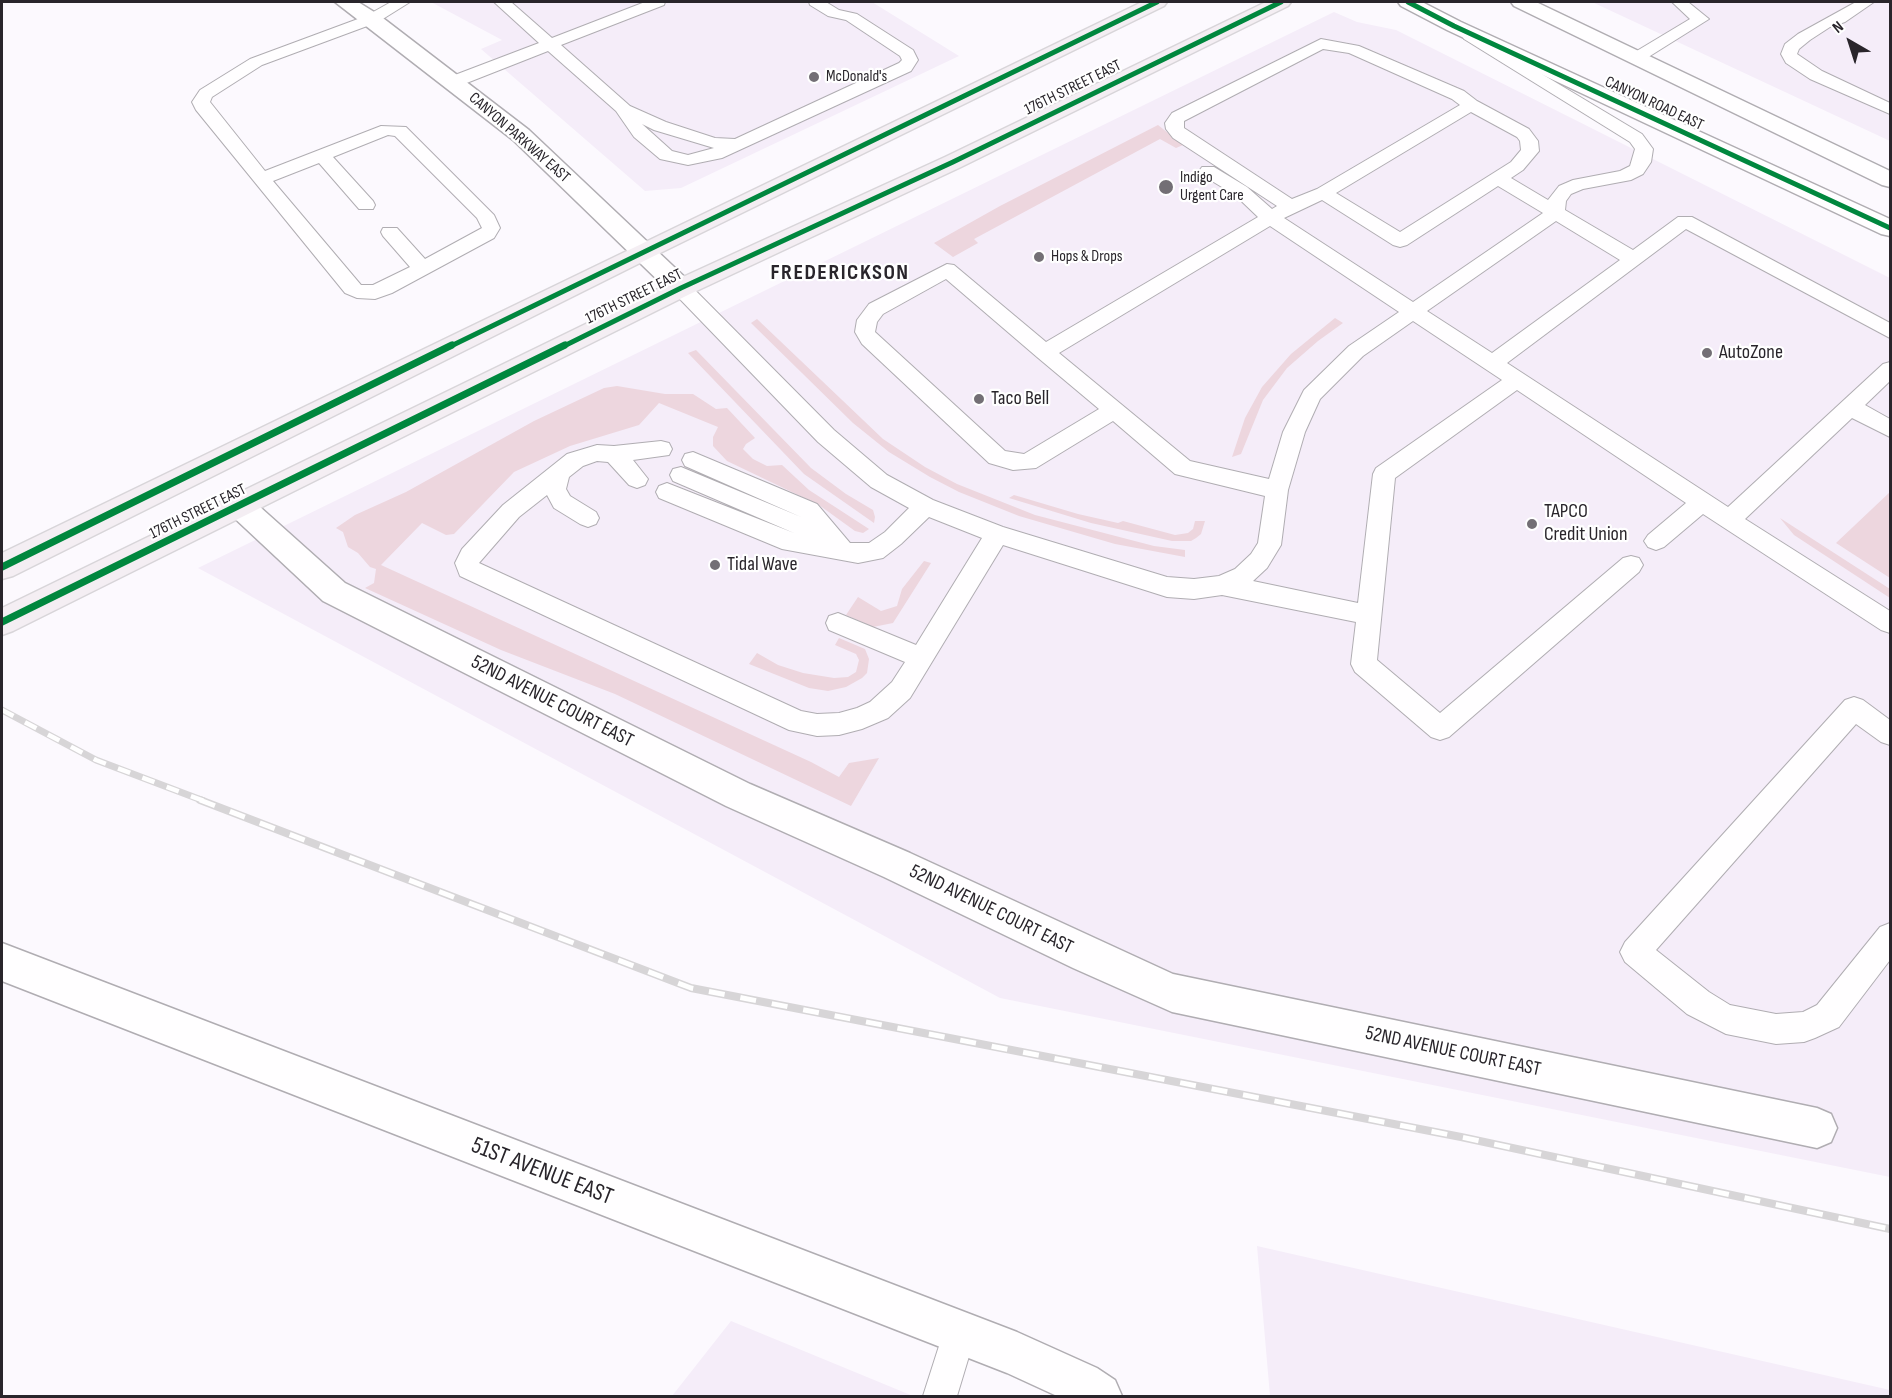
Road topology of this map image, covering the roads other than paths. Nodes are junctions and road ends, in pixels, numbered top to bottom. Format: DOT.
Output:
graph roads {
  1 [pos="345,2"];
  2 [pos="402,2"];
  3 [pos="502,2"];
  4 [pos="658,2"];
  5 [pos="816,2"];
  6 [pos="859,2"];
  7 [pos="1157,2"];
  8 [pos="1281,2"];
  9 [pos="1408,2"];
  10 [pos="1521,2"];
  11 [pos="1679,2"];
  12 [pos="1866,2"];
  13 [pos="834,13"];
  14 [pos="372,19"];
  15 [pos="1454,26"];
  16 [pos="551,44"];
  17 [pos="1636,58"];
  18 [pos="453,82"];
  19 [pos="1471,105"];
  20 [pos="622,107"];
  21 [pos="1890,109"];
  22 [pos="739,144"];
  23 [pos="322,155"];
  24 [pos="1208,171"];
  25 [pos="1498,178"];
  26 [pos="262,179"];
  27 [pos="1890,180"];
  28 [pos="1323,193"];
  29 [pos="366,205"];
  30 [pos="1290,206"];
  31 [pos="1555,213"];
  32 [pos="1270,218"];
  33 [pos="1890,228"];
  34 [pos="390,232"];
  35 [pos="643,251"];
  36 [pos="1633,259"];
  37 [pos="423,269"];
  38 [pos="681,288"];
  39 [pos="1413,311"];
  40 [pos="1890,331"];
  41 [pos="1044,352"];
  42 [pos="1493,363"];
  43 [pos="1890,369"];
  44 [pos="1517,380"];
  45 [pos="1850,407"];
  46 [pos="1114,410"];
  47 [pos="1890,429"];
  48 [pos="614,454"];
  49 [pos="560,473"];
  50 [pos="1277,490"];
  51 [pos="1702,502"];
  52 [pos="240,506"];
  53 [pos="925,506"];
  54 [pos="588,518"];
  55 [pos="1729,520"];
  56 [pos="997,534"];
  57 [pos="1656,541"];
  58 [pos="841,549"];
  59 [pos="1631,565"];
  60 [pos="2,567"];
  61 [pos="1222,585"];
  62 [pos="1370,615"];
  63 [pos="3,622"];
  64 [pos="838,623"];
  65 [pos="1890,623"];
  66 [pos="921,658"];
  67 [pos="1890,734"];
  68 [pos="1890,937"];
  69 [pos="2,962"];
  70 [pos="1817,1128"];
  71 [pos="959,1333"];
  72 [pos="1090,1390"];
  73 [pos="940,1396"];
  1 -- 14 [label="street, CANYON PARKWAY EAST"];
  2 -- 14 [label="lane"];
  3 -- 16 [label="lane"];
  4 -- 16 [label="lane"];
  5 -- 13 [label="lane"];
  6 -- 13 [label="lane"];
  7 -- 35 [label="main road, 176TH STREET EAST"];
  8 -- 38 [label="main road, 176TH STREET EAST"];
  9 -- 15 [label="street, CANYON ROAD EAST"];
  10 -- 17 [label="street, CANYON ROAD EAST"];
  11 -- 17 [label="lane"];
  12 -- 21 [label="lane"];
  13 -- 22 [label="lane"];
  14 -- 18 [label="street, CANYON PARKWAY EAST"];
  14 -- 26 [label="lane"];
  15 -- 31 [label="lane"];
  15 -- 33 [label="street, CANYON ROAD EAST"];
  16 -- 18 [label="lane"];
  16 -- 20 [label="lane"];
  17 -- 27 [label="street, CANYON ROAD EAST"];
  18 -- 35 [label="street, CANYON PARKWAY EAST"];
  19 -- 25 [label="lane"];
  19 -- 28 [label="lane"];
  19 -- 30 [label="lane"];
  20 -- 22 [label="lane"];
  20 -- 22 [label="lane"];
  23 -- 26 [label="lane"];
  23 -- 29 [label="lane"];
  23 -- 37 [label="lane"];
  24 -- 32 [label="lane"];
  25 -- 28 [label="lane"];
  25 -- 31 [label="lane"];
  26 -- 37 [label="lane"];
  28 -- 30 [label="lane"];
  30 -- 32 [label="lane"];
  31 -- 36 [label="lane"];
  31 -- 39 [label="lane"];
  32 -- 39 [label="lane"];
  32 -- 41 [label="lane"];
  34 -- 37 [label="lane"];
  35 -- 38 [label="street, CANYON PARKWAY EAST"];
  35 -- 60 [label="main road, 176TH STREET EAST"];
  36 -- 40 [label="lane"];
  36 -- 42 [label="lane"];
  38 -- 52 [label="main road, 176TH STREET EAST"];
  38 -- 53 [label="lane"];
  39 -- 42 [label="lane"];
  39 -- 50 [label="lane"];
  41 -- 46 [label="lane"];
  41 -- 46 [label="lane"];
  42 -- 44 [label="lane"];
  43 -- 45 [label="lane"];
  44 -- 51 [label="lane"];
  44 -- 62 [label="lane"];
  45 -- 47 [label="lane"];
  45 -- 55 [label="lane"];
  46 -- 50 [label="lane"];
  48 -- 48 [label="lane"];
  48 -- 49 [label="lane"];
  49 -- 54 [label="lane"];
  49 -- 66 [label="lane"];
  50 -- 61 [label="lane"];
  51 -- 55 [label="lane"];
  51 -- 57 [label="lane"];
  52 -- 63 [label="main road, 176TH STREET EAST"];
  52 -- 70 [label="street, 52ND AVENUE COURT EAST"];
  53 -- 56 [label="lane"];
  53 -- 58 [label="lane"];
  55 -- 65 [label="lane"];
  56 -- 61 [label="lane"];
  56 -- 66 [label="lane"];
  58 -- 58 [label="lane"];
  59 -- 62 [label="lane"];
  61 -- 62 [label="lane"];
  64 -- 66 [label="lane"];
  67 -- 68 [label="lane"];
  69 -- 71 [label="street, 51ST AVENUE EAST"];
  71 -- 72 [label="street, 51ST AVENUE EAST"];
  71 -- 73 [label="lane"];
}
